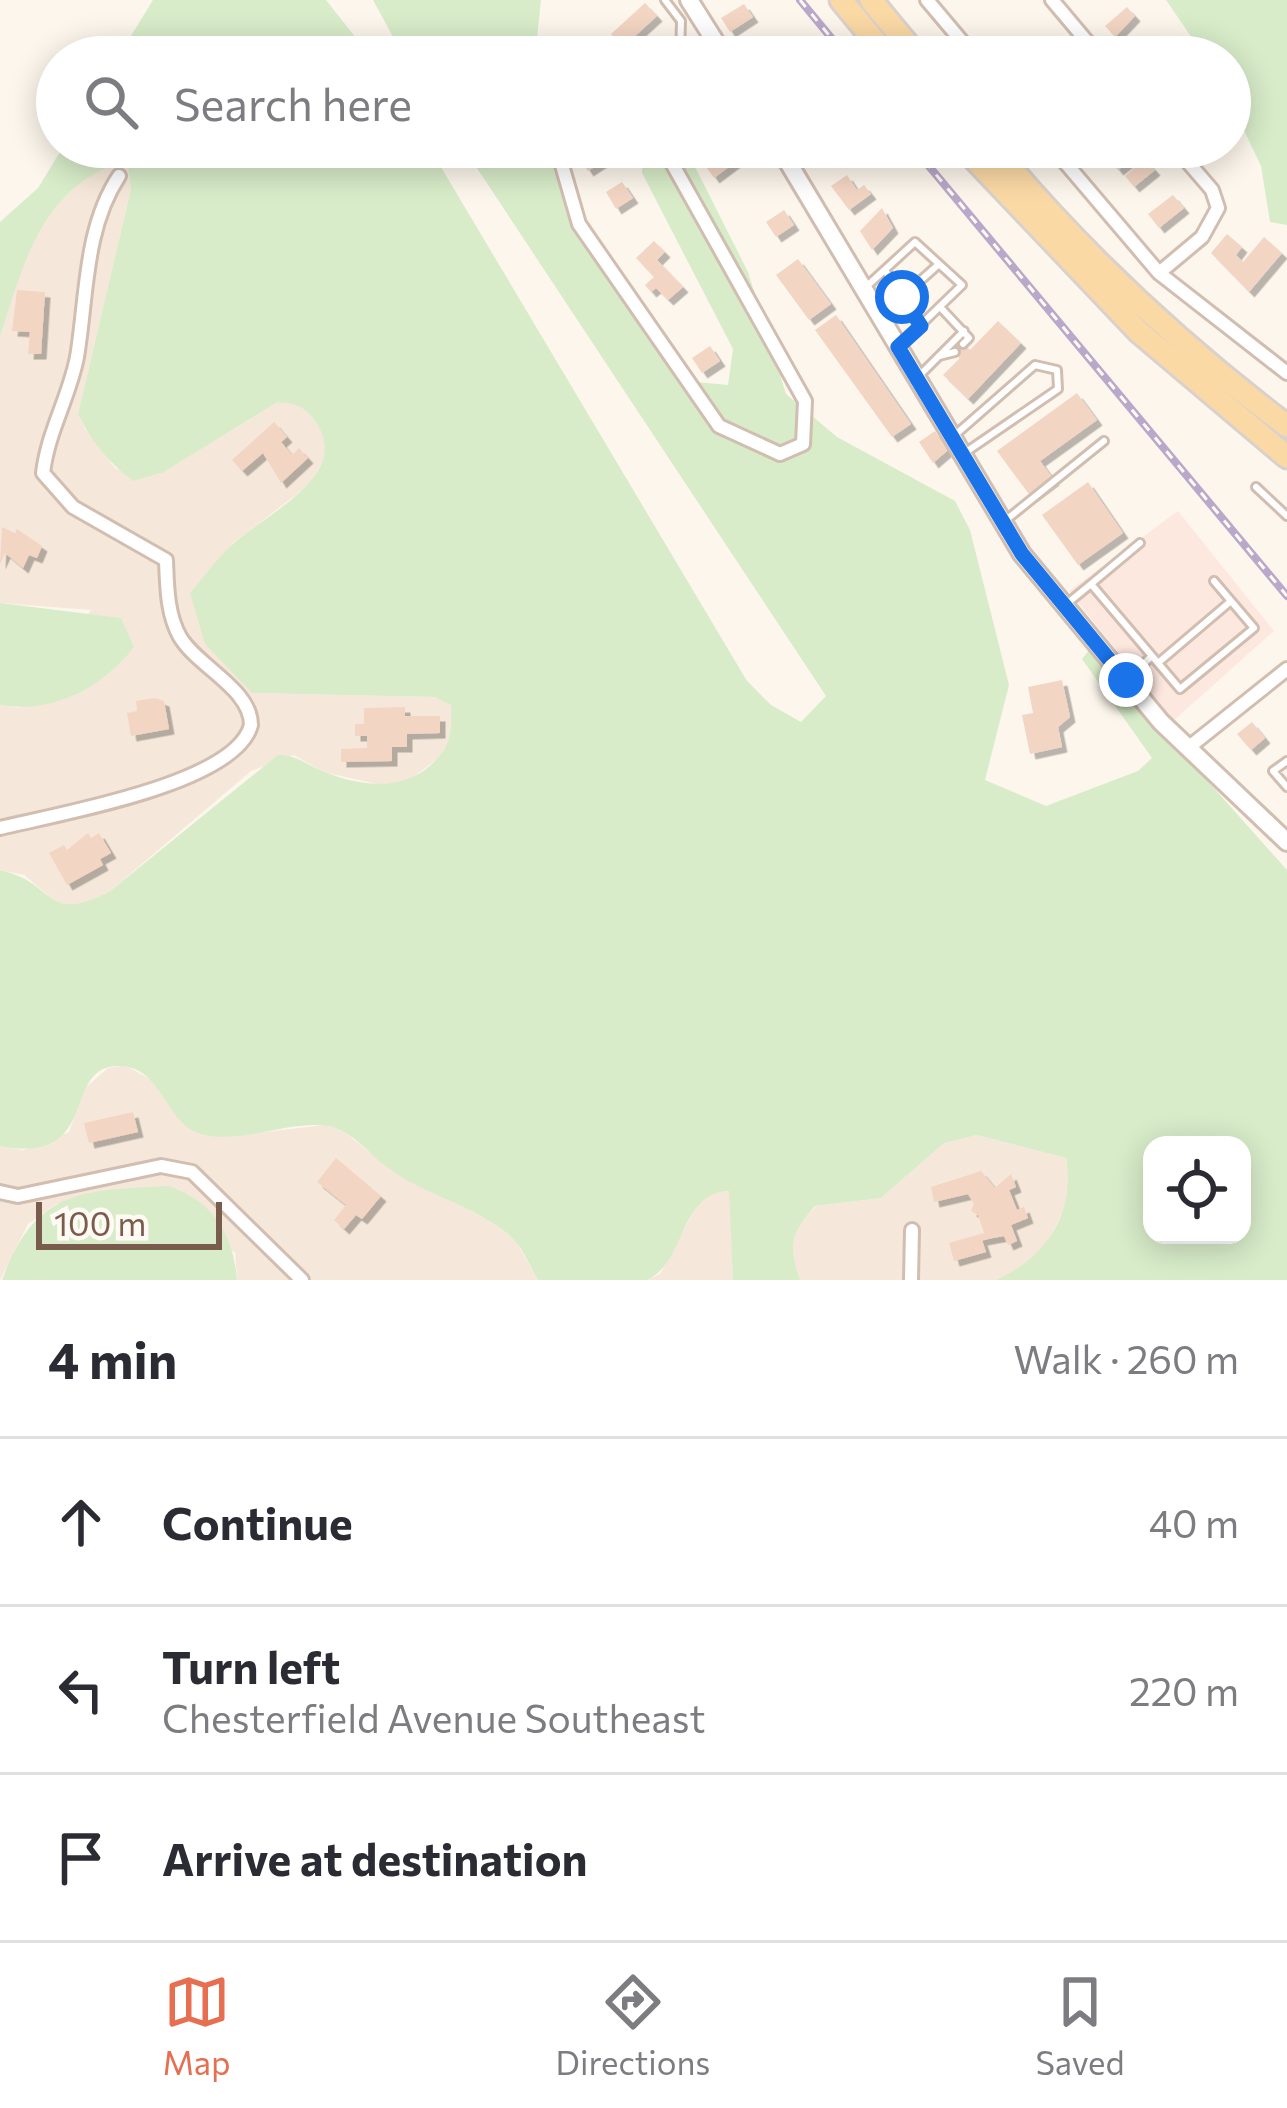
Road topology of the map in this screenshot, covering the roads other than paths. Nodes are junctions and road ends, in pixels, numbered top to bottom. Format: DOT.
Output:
graph roads {
  1 [pos="665,0"];
  2 [pos="689,0"];
  3 [pos="841,0"];
  4 [pos="871,0"];
  5 [pos="927,0"];
  6 [pos="1052,0"];
  7 [pos="680,36"];
  8 [pos="712,36"];
  9 [pos="871,36"];
  10 [pos="901,36"];
  11 [pos="957,36"];
  12 [pos="1082,36"];
  13 [pos="563,168"];
  14 [pos="675,168"];
  15 [pos="791,168"];
  16 [pos="983,168"];
  17 [pos="1012,168"];
  18 [pos="1070,168"];
  19 [pos="1193,168"];
  20 [pos="119,176"];
  21 [pos="939,264"];
  22 [pos="885,270"];
  23 [pos="1159,273"];
  24 [pos="864,289"];
  25 [pos="902,297"];
  26 [pos="941,308"];
  27 [pos="921,326"];
  28 [pos="964,331"];
  29 [pos="963,344"];
  30 [pos="898,347"];
  31 [pos="955,352"];
  32 [pos="939,356"];
  33 [pos="1287,373"];
  34 [pos="916,379"];
  35 [pos="1287,427"];
  36 [pos="952,438"];
  37 [pos="1104,441"];
  38 [pos="962,454"];
  39 [pos="1287,457"];
  40 [pos="1256,487"];
  41 [pos="1287,516"];
  42 [pos="1003,522"];
  43 [pos="1140,542"];
  44 [pos="1214,581"];
  45 [pos="1091,584"];
  46 [pos="1231,601"];
  47 [pos="1064,605"];
  48 [pos="1155,660"];
  49 [pos="1287,669"];
  50 [pos="1126,680"];
  51 [pos="1188,748"];
  52 [pos="1287,760"];
  53 [pos="1287,787"];
  54 [pos="0,828"];
  55 [pos="1284,835"];
  56 [pos="0,1192"];
  57 [pos="913,1230"];
  58 [pos="302,1280"];
  59 [pos="911,1280"];
  1 -- 7 [label="lane"];
  2 -- 8 [label="street"];
  3 -- 9 [label="main road"];
  4 -- 10 [label="main road"];
  5 -- 11 [label="street"];
  6 -- 12 [label="street"];
  13 -- 14 [label="street"];
  15 -- 24 [label="street"];
  16 -- 39 [label="main road"];
  17 -- 35 [label="main road"];
  18 -- 23 [label="street"];
  19 -- 23 [label="street"];
  20 -- 54 [label="street"];
  21 -- 22 [label="lane"];
  21 -- 25 [label="lane"];
  21 -- 26 [label="lane"];
  22 -- 24 [label="lane"];
  22 -- 25 [label="lane"];
  23 -- 33 [label="street"];
  24 -- 30 [label="street"];
  25 -- 27 [label="lane"];
  26 -- 27 [label="lane"];
  26 -- 28 [label="lane"];
  27 -- 30 [label="lane"];
  28 -- 29 [label="lane"];
  28 -- 32 [label="lane"];
  30 -- 34 [label="street"];
  31 -- 32 [label="lane"];
  32 -- 34 [label="lane"];
  34 -- 36 [label="street"];
  36 -- 38 [label="street"];
  36 -- 38 [label="lane"];
  37 -- 42 [label="lane"];
  38 -- 42 [label="street"];
  40 -- 41 [label="lane"];
  42 -- 47 [label="street"];
  43 -- 45 [label="lane"];
  44 -- 46 [label="lane"];
  45 -- 47 [label="lane"];
  45 -- 48 [label="lane"];
  46 -- 48 [label="lane"];
  46 -- 48 [label="lane"];
  47 -- 50 [label="street"];
  48 -- 50 [label="lane"];
  49 -- 51 [label="street"];
  50 -- 51 [label="street"];
  51 -- 55 [label="street"];
  52 -- 53 [label="lane"];
  56 -- 58 [label="street"];
  57 -- 59 [label="street"];
}
